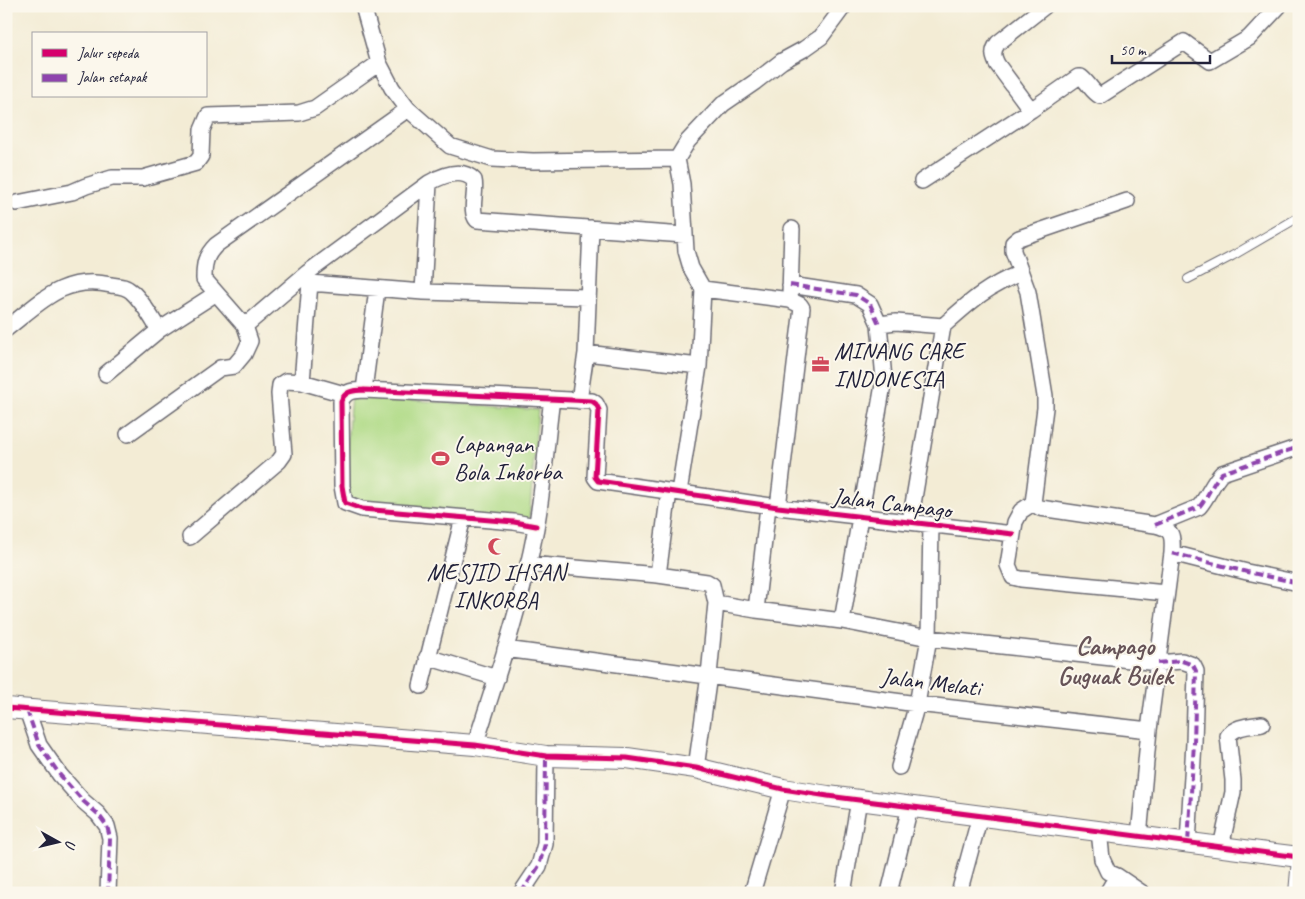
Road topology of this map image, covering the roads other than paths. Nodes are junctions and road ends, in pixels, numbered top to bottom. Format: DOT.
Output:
graph roads {
  1 [pos="363,6"];
  2 [pos="844,6"];
  3 [pos="1045,6"];
  4 [pos="1279,6"];
  5 [pos="379,63"];
  6 [pos="408,109"];
  7 [pos="1031,110"];
  8 [pos="677,159"];
  9 [pos="922,181"];
  10 [pos="429,183"];
  11 [pos="1126,201"];
  12 [pos="18,203"];
  13 [pos="1299,217"];
  14 [pos="591,228"];
  15 [pos="792,229"];
  16 [pos="684,235"];
  17 [pos="1021,273"];
  18 [pos="308,278"];
  19 [pos="1188,279"];
  20 [pos="377,289"];
  21 [pos="703,289"];
  22 [pos="423,292"];
  23 [pos="790,292"];
  24 [pos="216,294"];
  25 [pos="588,298"];
  26 [pos="879,324"];
  27 [pos="245,326"];
  28 [pos="943,326"];
  29 [pos="6,329"];
  30 [pos="159,330"];
  31 [pos="586,353"];
  32 [pos="699,366"];
  33 [pos="106,374"];
  34 [pos="302,382"];
  35 [pos="364,390"];
  36 [pos="344,394"];
  37 [pos="552,400"];
  38 [pos="579,401"];
  39 [pos="128,434"];
  40 [pos="1299,447"];
  41 [pos="674,492"];
  42 [pos="1033,504"];
  43 [pos="773,507"];
  44 [pos="861,516"];
  45 [pos="463,518"];
  46 [pos="910,522"];
  47 [pos="931,525"];
  48 [pos="1155,525"];
  49 [pos="536,526"];
  50 [pos="1013,534"];
  51 [pos="190,537"];
  52 [pos="1172,553"];
  53 [pos="528,564"];
  54 [pos="658,575"];
  55 [pos="1299,583"];
  56 [pos="1166,593"];
  57 [pos="716,603"];
  58 [pos="756,610"];
  59 [pos="842,621"];
  60 [pos="929,638"];
  61 [pos="505,649"];
  62 [pos="427,657"];
  63 [pos="1158,663"];
  64 [pos="709,675"];
  65 [pos="497,678"];
  66 [pos="421,686"];
  67 [pos="917,704"];
  68 [pos="6,708"];
  69 [pos="27,710"];
  70 [pos="1262,724"];
  71 [pos="1149,730"];
  72 [pos="475,745"];
  73 [pos="546,756"];
  74 [pos="899,767"];
  75 [pos="696,768"];
  76 [pos="783,789"];
  77 [pos="859,800"];
  78 [pos="910,807"];
  79 [pos="980,816"];
  80 [pos="1099,831"];
  81 [pos="1139,836"];
  82 [pos="1188,843"];
  83 [pos="1221,847"];
  84 [pos="1298,857"];
  85 [pos="1117,876"];
  86 [pos="108,893"];
  87 [pos="521,893"];
  88 [pos="752,893"];
  89 [pos="842,893"];
  90 [pos="889,893"];
  91 [pos="959,893"];
  92 [pos="1107,893"];
  93 [pos="1142,893"];
  94 [pos="1293,893"];
  1 -- 5 [label="street"];
  2 -- 8 [label="street"];
  3 -- 7 [label="street"];
  4 -- 7 [label="street"];
  5 -- 6 [label="street"];
  5 -- 12 [label="street"];
  6 -- 8 [label="street"];
  6 -- 24 [label="street"];
  7 -- 9 [label="street"];
  8 -- 16 [label="street"];
  10 -- 14 [label="street"];
  10 -- 18 [label="street"];
  10 -- 22 [label="street"];
  11 -- 17 [label="street"];
  13 -- 19 [label="lane"];
  14 -- 16 [label="street"];
  14 -- 25 [label="street"];
  15 -- 23 [label="street"];
  16 -- 21 [label="street"];
  17 -- 28 [label="street"];
  17 -- 42 [label="street"];
  18 -- 20 [label="street"];
  18 -- 27 [label="street"];
  18 -- 34 [label="street"];
  20 -- 22 [label="street"];
  20 -- 35 [label="street"];
  21 -- 23 [label="street"];
  21 -- 32 [label="street"];
  22 -- 25 [label="street"];
  23 -- 26 [label="street"];
  23 -- 43 [label="street"];
  24 -- 27 [label="street"];
  24 -- 30 [label="street"];
  25 -- 31 [label="street"];
  26 -- 28 [label="street"];
  26 -- 44 [label="street"];
  27 -- 39 [label="street"];
  28 -- 46 [label="street"];
  29 -- 30 [label="street"];
  30 -- 33 [label="street"];
  31 -- 32 [label="street"];
  31 -- 38 [label="street"];
  32 -- 41 [label="street"];
  34 -- 36 [label="street"];
  34 -- 51 [label="street"];
  35 -- 36 [label="street"];
  35 -- 37 [label="street"];
  36 -- 45 [label="street"];
  37 -- 38 [label="street"];
  37 -- 49 [label="street"];
  38 -- 41 [label="street, Jalan Campago"];
  40 -- 48 [label="street"];
  41 -- 43 [label="street, Jalan Campago"];
  41 -- 54 [label="street"];
  42 -- 48 [label="street"];
  42 -- 50 [label="street"];
  43 -- 44 [label="street, Jalan Campago"];
  43 -- 58 [label="street"];
  44 -- 46 [label="street, Jalan Campago"];
  44 -- 59 [label="street"];
  45 -- 49 [label="street"];
  45 -- 62 [label="street"];
  46 -- 47 [label="street, Jalan Campago"];
  47 -- 50 [label="street, Jalan Campago"];
  47 -- 60 [label="street"];
  48 -- 52 [label="street"];
  49 -- 53 [label="street"];
  50 -- 56 [label="street"];
  52 -- 55 [label="street"];
  52 -- 56 [label="street"];
  53 -- 54 [label="street"];
  53 -- 61 [label="street"];
  54 -- 57 [label="street"];
  56 -- 63 [label="street"];
  57 -- 58 [label="street"];
  57 -- 64 [label="street"];
  58 -- 59 [label="street"];
  59 -- 60 [label="street"];
  60 -- 63 [label="street"];
  60 -- 67 [label="street"];
  61 -- 64 [label="street, Jalan Melati"];
  61 -- 65 [label="street"];
  62 -- 65 [label="street"];
  62 -- 66 [label="street"];
  63 -- 71 [label="street"];
  63 -- 82 [label="street"];
  64 -- 67 [label="street, Jalan Melati"];
  64 -- 75 [label="street"];
  65 -- 72 [label="street"];
  67 -- 71 [label="street, Jalan Melati"];
  67 -- 74 [label="street"];
  68 -- 69 [label="street"];
  69 -- 72 [label="street"];
  69 -- 86 [label="street"];
  70 -- 83 [label="street"];
  71 -- 81 [label="street"];
  72 -- 73 [label="street"];
  73 -- 75 [label="street"];
  73 -- 87 [label="street"];
  75 -- 76 [label="street"];
  76 -- 77 [label="street"];
  76 -- 88 [label="street"];
  77 -- 78 [label="street"];
  77 -- 89 [label="street"];
  78 -- 79 [label="street"];
  78 -- 90 [label="street"];
  79 -- 80 [label="street"];
  79 -- 91 [label="street"];
  80 -- 81 [label="street"];
  80 -- 85 [label="street"];
  81 -- 82 [label="street"];
  82 -- 83 [label="street"];
  83 -- 84 [label="street"];
  84 -- 94 [label="lane"];
  85 -- 92 [label="street"];
  85 -- 93 [label="street"];
}
